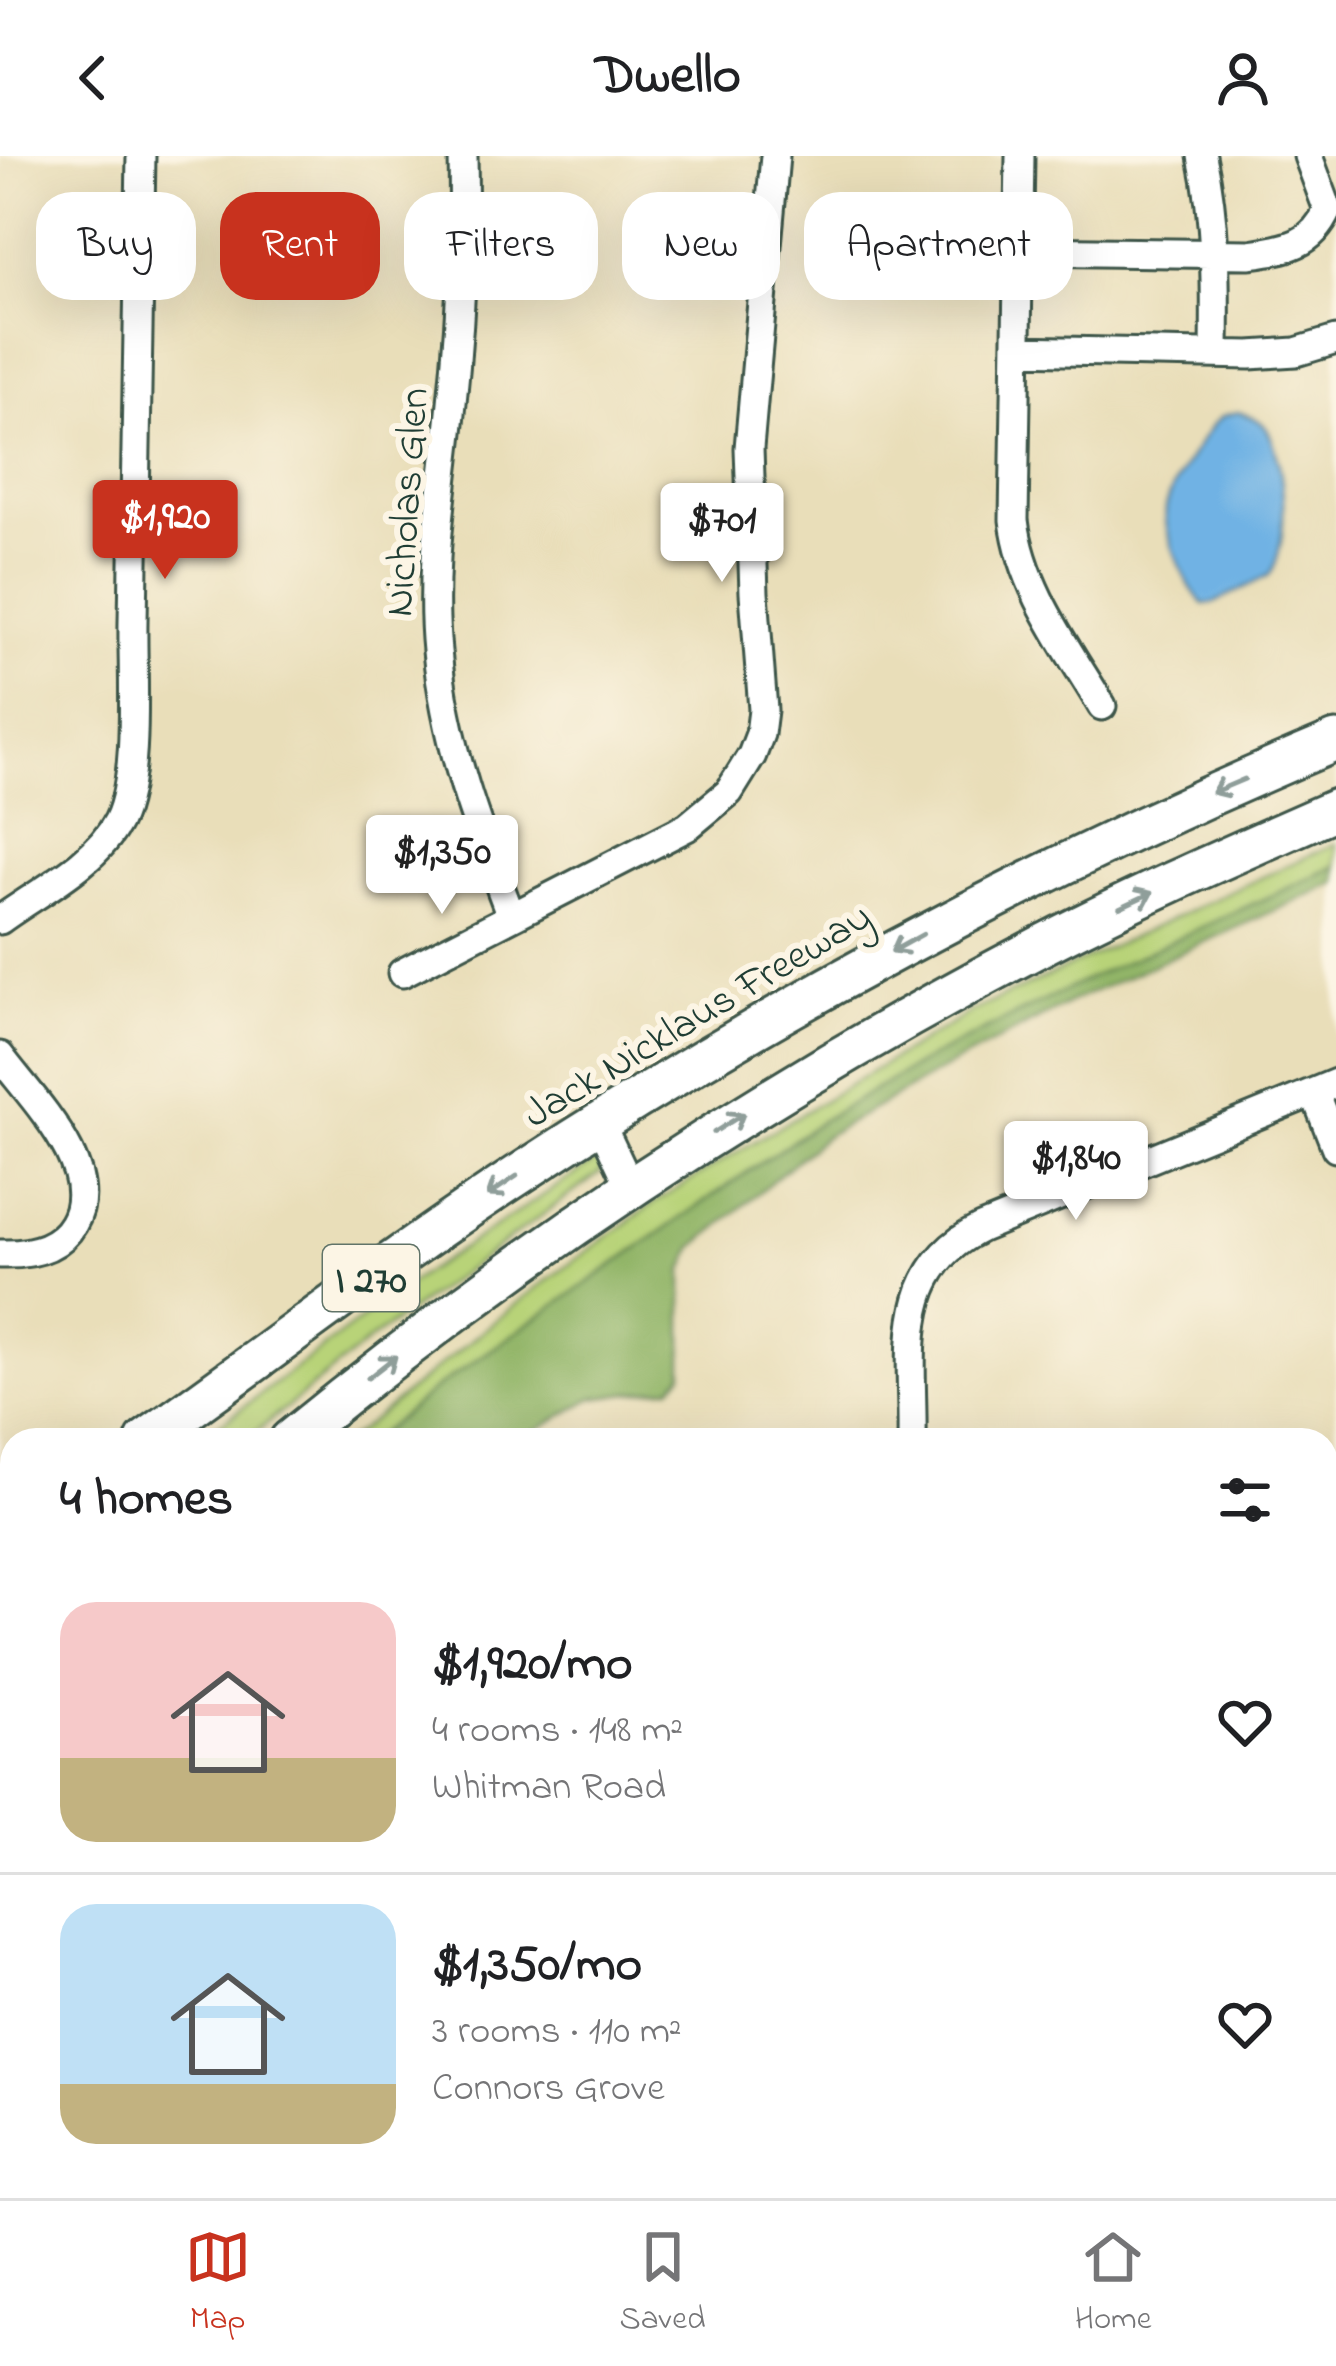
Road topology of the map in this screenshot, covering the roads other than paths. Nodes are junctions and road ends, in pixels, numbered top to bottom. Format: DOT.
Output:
graph roads {
  1 [pos="141,156"];
  2 [pos="463,156"];
  3 [pos="775,156"];
  4 [pos="1020,156"];
  5 [pos="1202,156"];
  6 [pos="1308,156"];
  7 [pos="1020,192"];
  8 [pos="1217,250"];
  9 [pos="1073,251"];
  10 [pos="1019,300"];
  11 [pos="1336,340"];
  12 [pos="1017,350"];
  13 [pos="1215,352"];
  14 [pos="1102,706"];
  15 [pos="1336,741"];
  16 [pos="1336,809"];
  17 [pos="511,916"];
  18 [pos="0,920"];
  19 [pos="402,974"];
  20 [pos="0,1056"];
  21 [pos="1325,1087"];
  22 [pos="600,1122"];
  23 [pos="1336,1148"];
  24 [pos="630,1186"];
  25 [pos="0,1254"];
  26 [pos="163,1428"];
  27 [pos="305,1428"];
  28 [pos="913,1428"];
  1 -- 18 [label="street"];
  2 -- 17 [label="street, Nicholas Glen"];
  3 -- 17 [label="street"];
  4 -- 7 [label="street"];
  5 -- 8 [label="street"];
  6 -- 8 [label="street"];
  8 -- 9 [label="street"];
  8 -- 13 [label="street"];
  10 -- 12 [label="street"];
  11 -- 13 [label="street"];
  12 -- 13 [label="street"];
  12 -- 14 [label="street"];
  15 -- 22 [label="highway, Jack Nicklaus Freeway / I 270, one-way"];
  24 -- 16 [label="highway, I 270, one-way"];
  17 -- 19 [label="street"];
  20 -- 25 [label="street"];
  21 -- 23 [label="street"];
  21 -- 28 [label="street"];
  22 -- 24 [label="street"];
  22 -- 26 [label="highway, Jack Nicklaus Freeway / I 270, one-way"];
  27 -- 24 [label="highway, I 270, one-way"];
}
